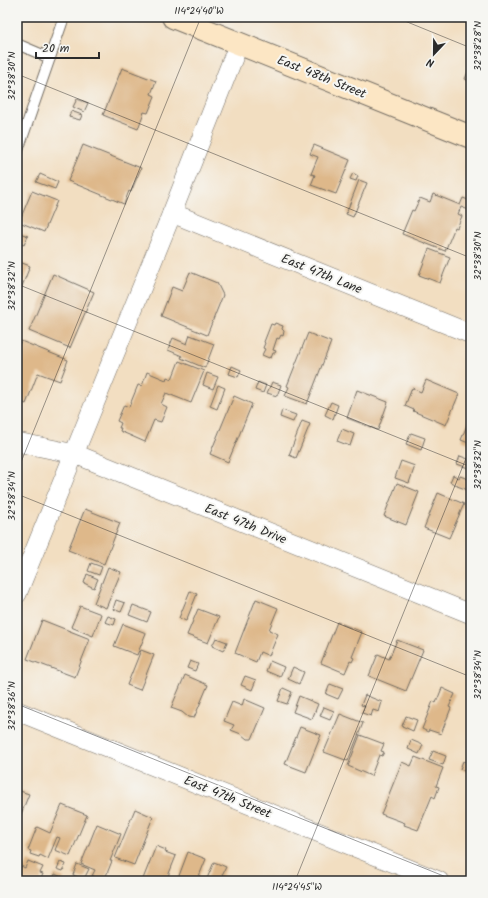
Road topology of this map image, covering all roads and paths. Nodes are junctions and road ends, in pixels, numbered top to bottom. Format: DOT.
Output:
graph roads {
  1 [pos="64,17"];
  2 [pos="172,17"];
  3 [pos="239,43"];
  4 [pos="17,44"];
  5 [pos="50,58"];
  6 [pos="471,137"];
  7 [pos="17,154"];
  8 [pos="172,213"];
  9 [pos="471,334"];
  10 [pos="17,442"];
  11 [pos="75,454"];
  12 [pos="17,594"];
  13 [pos="471,614"];
  14 [pos="17,711"];
  15 [pos="439,881"];
  1 -- 5 [label="lane"];
  2 -- 3 [label="street, East 48th Street"];
  3 -- 6 [label="street, East 48th Street"];
  3 -- 8 [label="street"];
  4 -- 5 [label="lane"];
  5 -- 7 [label="lane"];
  8 -- 9 [label="street, East 47th Lane"];
  8 -- 11 [label="street"];
  10 -- 11 [label="street, East 47th Drive"];
  11 -- 12 [label="street"];
  11 -- 13 [label="street, East 47th Drive"];
  14 -- 15 [label="street, East 47th Street"];
}
